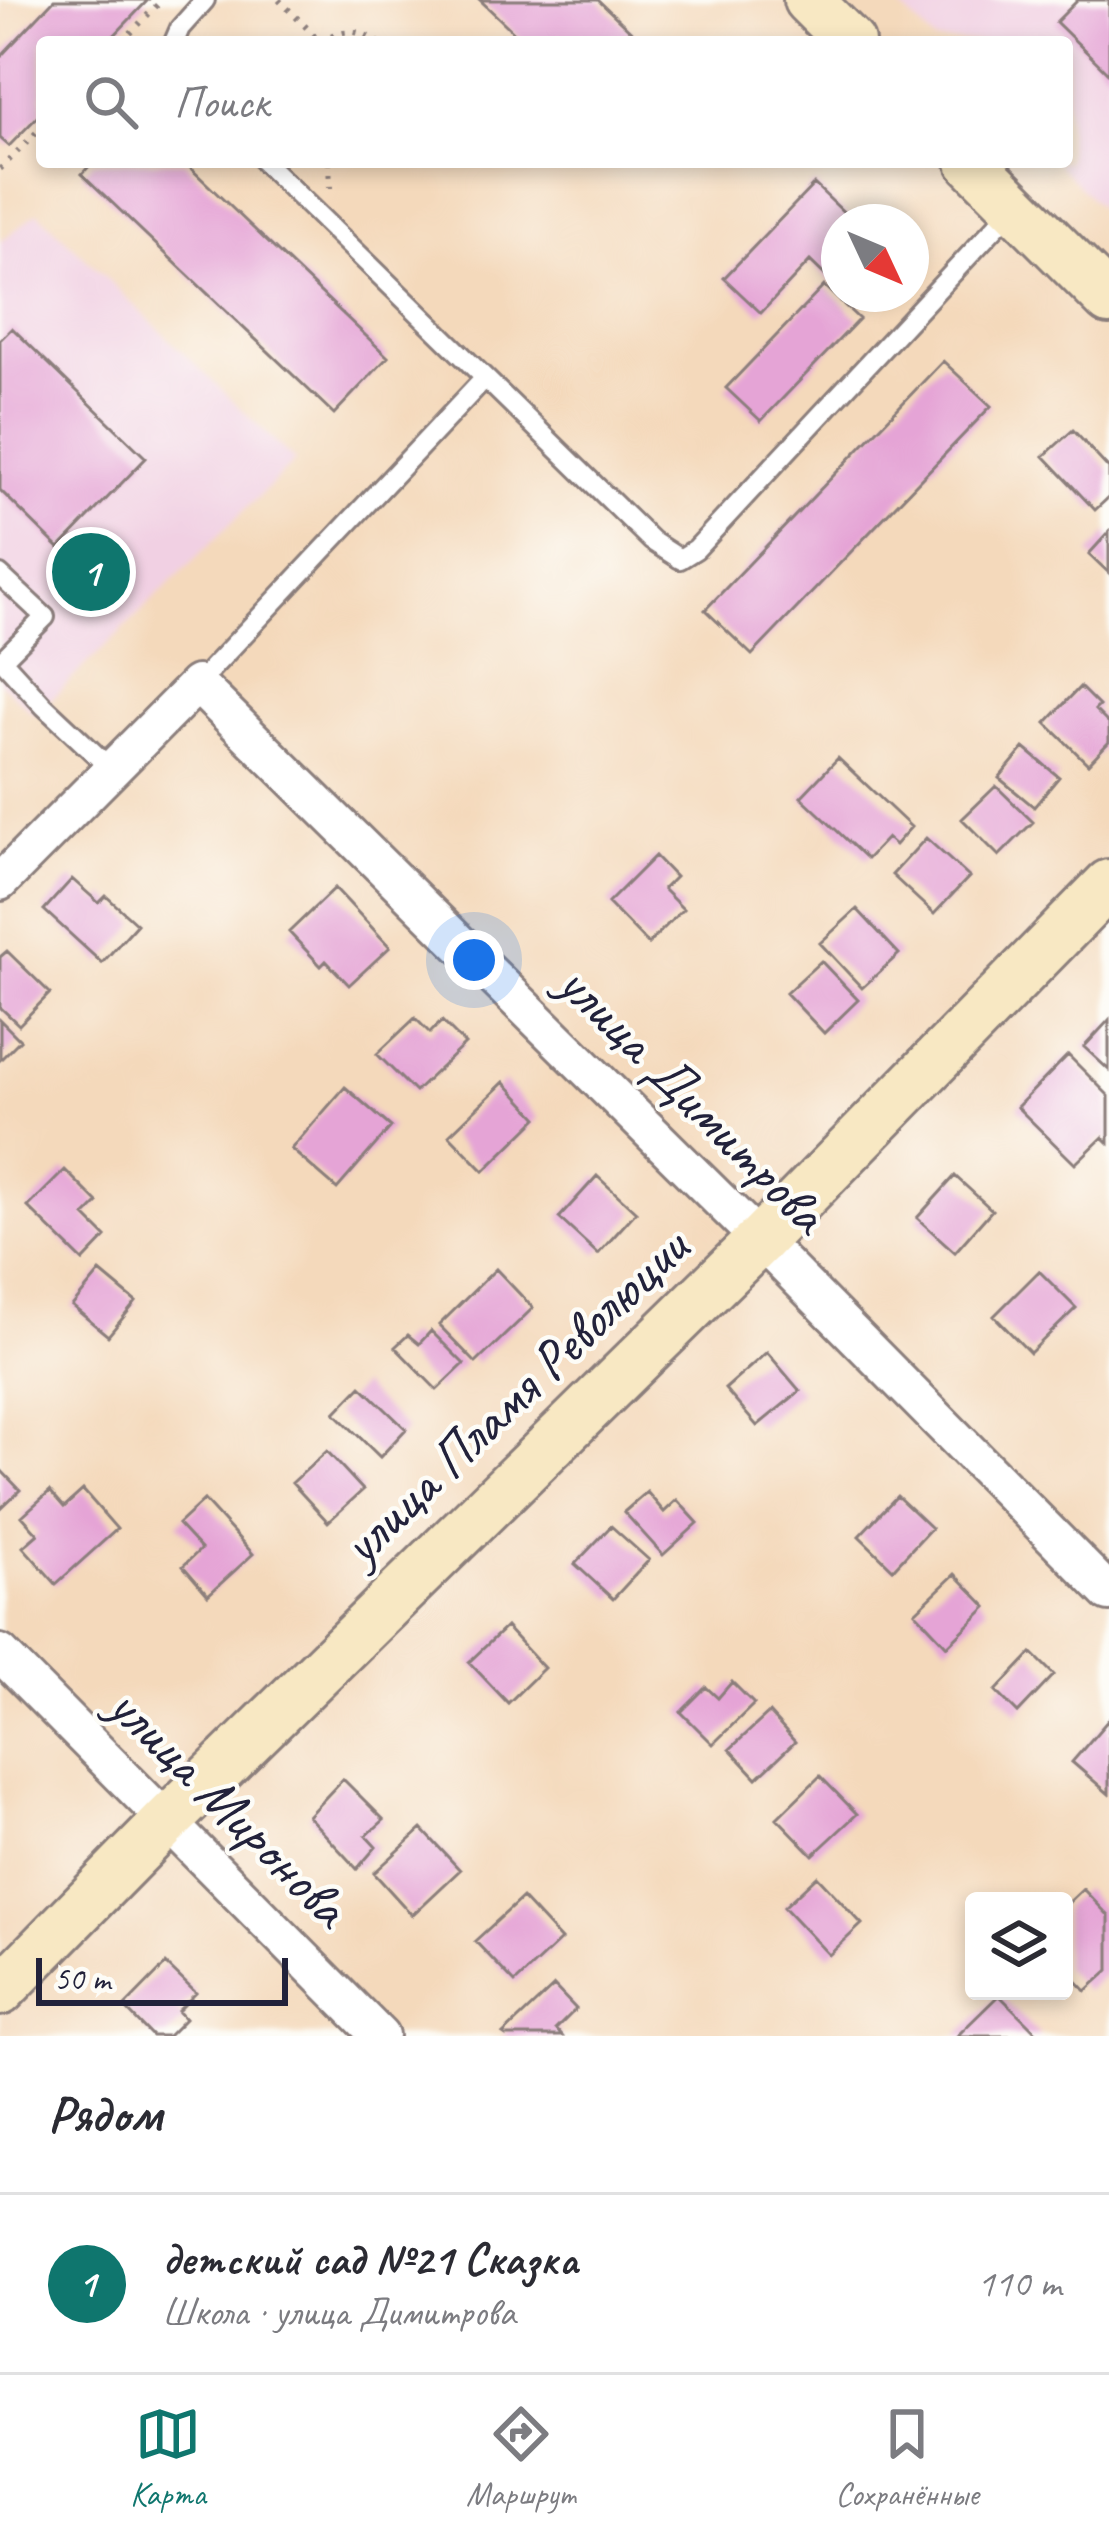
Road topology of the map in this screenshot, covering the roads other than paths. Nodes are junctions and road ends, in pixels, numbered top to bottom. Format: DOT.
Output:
graph roads {
  1 [pos="205,0"];
  2 [pos="808,0"];
  3 [pos="176,36"];
  4 [pos="844,36"];
  5 [pos="270,168"];
  6 [pos="976,168"];
  7 [pos="1015,206"];
  8 [pos="1109,300"];
  9 [pos="485,378"];
  10 [pos="0,575"];
  11 [pos="197,684"];
  12 [pos="111,770"];
  13 [pos="0,883"];
  14 [pos="1109,884"];
  15 [pos="760,1240"];
  16 [pos="1109,1593"];
  17 [pos="0,1653"];
  18 [pos="168,1820"];
  19 [pos="0,1991"];
  20 [pos="380,2036"];
  1 -- 3 [label="lane"];
  2 -- 4 [label="street"];
  5 -- 9 [label="lane"];
  6 -- 7 [label="street"];
  7 -- 8 [label="street"];
  7 -- 9 [label="lane"];
  9 -- 11 [label="lane"];
  10 -- 12 [label="lane"];
  11 -- 12 [label="street"];
  11 -- 15 [label="street, улица Димитрова"];
  12 -- 13 [label="street"];
  14 -- 15 [label="street, улица Пламя Революции"];
  15 -- 16 [label="street, улица Димитрова"];
  15 -- 18 [label="street, улица Пламя Революции"];
  17 -- 18 [label="street, улица Миронова"];
  18 -- 19 [label="street, улица Пламя Революции"];
  18 -- 20 [label="street, улица Миронова"];
}
